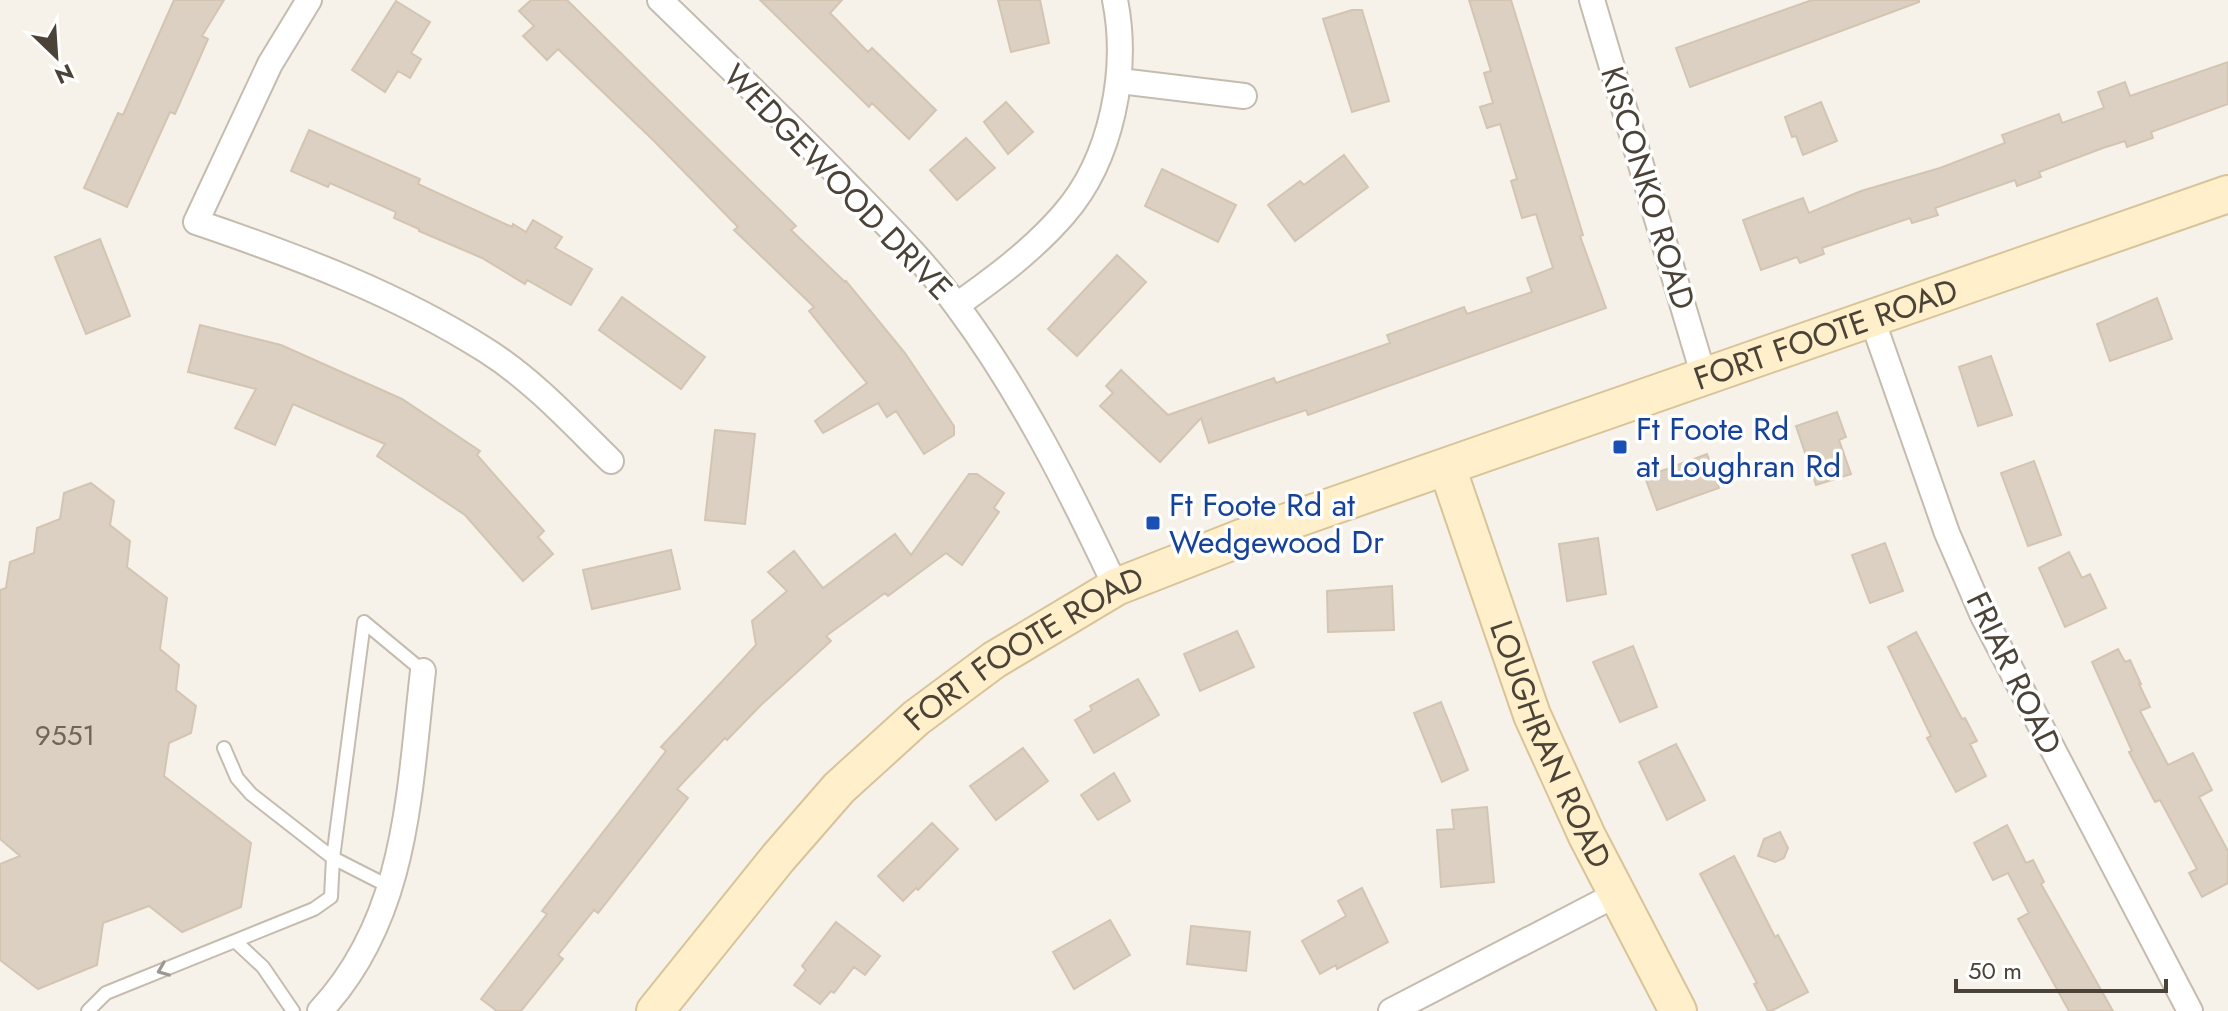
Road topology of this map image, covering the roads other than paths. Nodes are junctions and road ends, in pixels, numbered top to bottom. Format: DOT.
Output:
graph roads {
  1 [pos="309,0"];
  2 [pos="660,0"];
  3 [pos="1115,0"];
  4 [pos="1600,2"];
  5 [pos="1120,81"];
  6 [pos="1244,96"];
  7 [pos="2228,194"];
  8 [pos="957,305"];
  9 [pos="1872,319"];
  10 [pos="1704,377"];
  11 [pos="611,461"];
  12 [pos="1447,467"];
  13 [pos="1116,587"];
  14 [pos="423,671"];
  15 [pos="224,748"];
  16 [pos="333,858"];
  17 [pos="390,887"];
  18 [pos="1617,894"];
  19 [pos="235,941"];
  20 [pos="88,1011"];
  21 [pos="293,1011"];
  22 [pos="320,1011"];
  23 [pos="655,1011"];
  24 [pos="1391,1011"];
  25 [pos="1678,1011"];
  26 [pos="2190,1011"];
  1 -- 11 [label="street"];
  2 -- 8 [label="street, WEDGEWOOD DRIVE"];
  3 -- 5 [label="street"];
  4 -- 10 [label="street, KISCONKO ROAD"];
  5 -- 6 [label="street"];
  5 -- 8 [label="street"];
  7 -- 9 [label="street, FORT FOOTE ROAD"];
  8 -- 13 [label="street, WEDGEWOOD DRIVE"];
  9 -- 10 [label="street, FORT FOOTE ROAD"];
  9 -- 26 [label="street, FRIAR ROAD"];
  10 -- 12 [label="street, FORT FOOTE ROAD"];
  12 -- 13 [label="street, FORT FOOTE ROAD"];
  12 -- 18 [label="street, LOUGHRAN ROAD"];
  13 -- 23 [label="street, FORT FOOTE ROAD"];
  14 -- 16 [label="lane"];
  14 -- 17 [label="street"];
  15 -- 16 [label="lane"];
  16 -- 17 [label="lane"];
  16 -- 19 [label="lane"];
  17 -- 22 [label="street"];
  18 -- 24 [label="street"];
  18 -- 25 [label="street, LOUGHRAN ROAD"];
  19 -- 20 [label="lane, one-way"];
  19 -- 21 [label="lane"];
}
